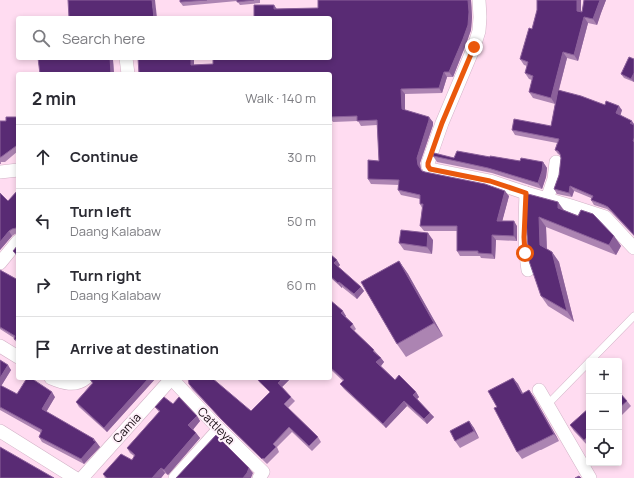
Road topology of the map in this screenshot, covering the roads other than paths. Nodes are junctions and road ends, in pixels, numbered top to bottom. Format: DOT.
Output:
graph roads {
  1 [pos="479,0"];
  2 [pos="126,60"];
  3 [pos="128,72"];
  4 [pos="556,162"];
  5 [pos="16,170"];
  6 [pos="0,172"];
  7 [pos="526,193"];
  8 [pos="547,199"];
  9 [pos="16,243"];
  10 [pos="634,248"];
  11 [pos="0,263"];
  12 [pos="528,270"];
  13 [pos="634,316"];
  14 [pos="0,346"];
  15 [pos="16,356"];
  16 [pos="594,358"];
  17 [pos="586,366"];
  18 [pos="56,380"];
  19 [pos="83,380"];
  20 [pos="169,380"];
  21 [pos="173,380"];
  22 [pos="539,390"];
  23 [pos="548,404"];
  24 [pos="218,429"];
  25 [pos="0,431"];
  26 [pos="262,475"];
  27 [pos="75,478"];
  28 [pos="82,478"];
  29 [pos="175,478"];
  30 [pos="590,478"];
  1 -- 7 [label="street"];
  2 -- 3 [label="street"];
  4 -- 8 [label="street"];
  5 -- 6 [label="street"];
  7 -- 8 [label="street"];
  7 -- 12 [label="street"];
  8 -- 10 [label="street"];
  9 -- 11 [label="street"];
  13 -- 16 [label="lane"];
  14 -- 15 [label="street"];
  17 -- 23 [label="lane"];
  18 -- 19 [label="street"];
  20 -- 28 [label="street, Camia"];
  21 -- 24 [label="street, Cattleya"];
  22 -- 23 [label="street"];
  23 -- 30 [label="street"];
  24 -- 26 [label="street, Cattleya"];
  24 -- 29 [label="street"];
  25 -- 27 [label="street"];
}
